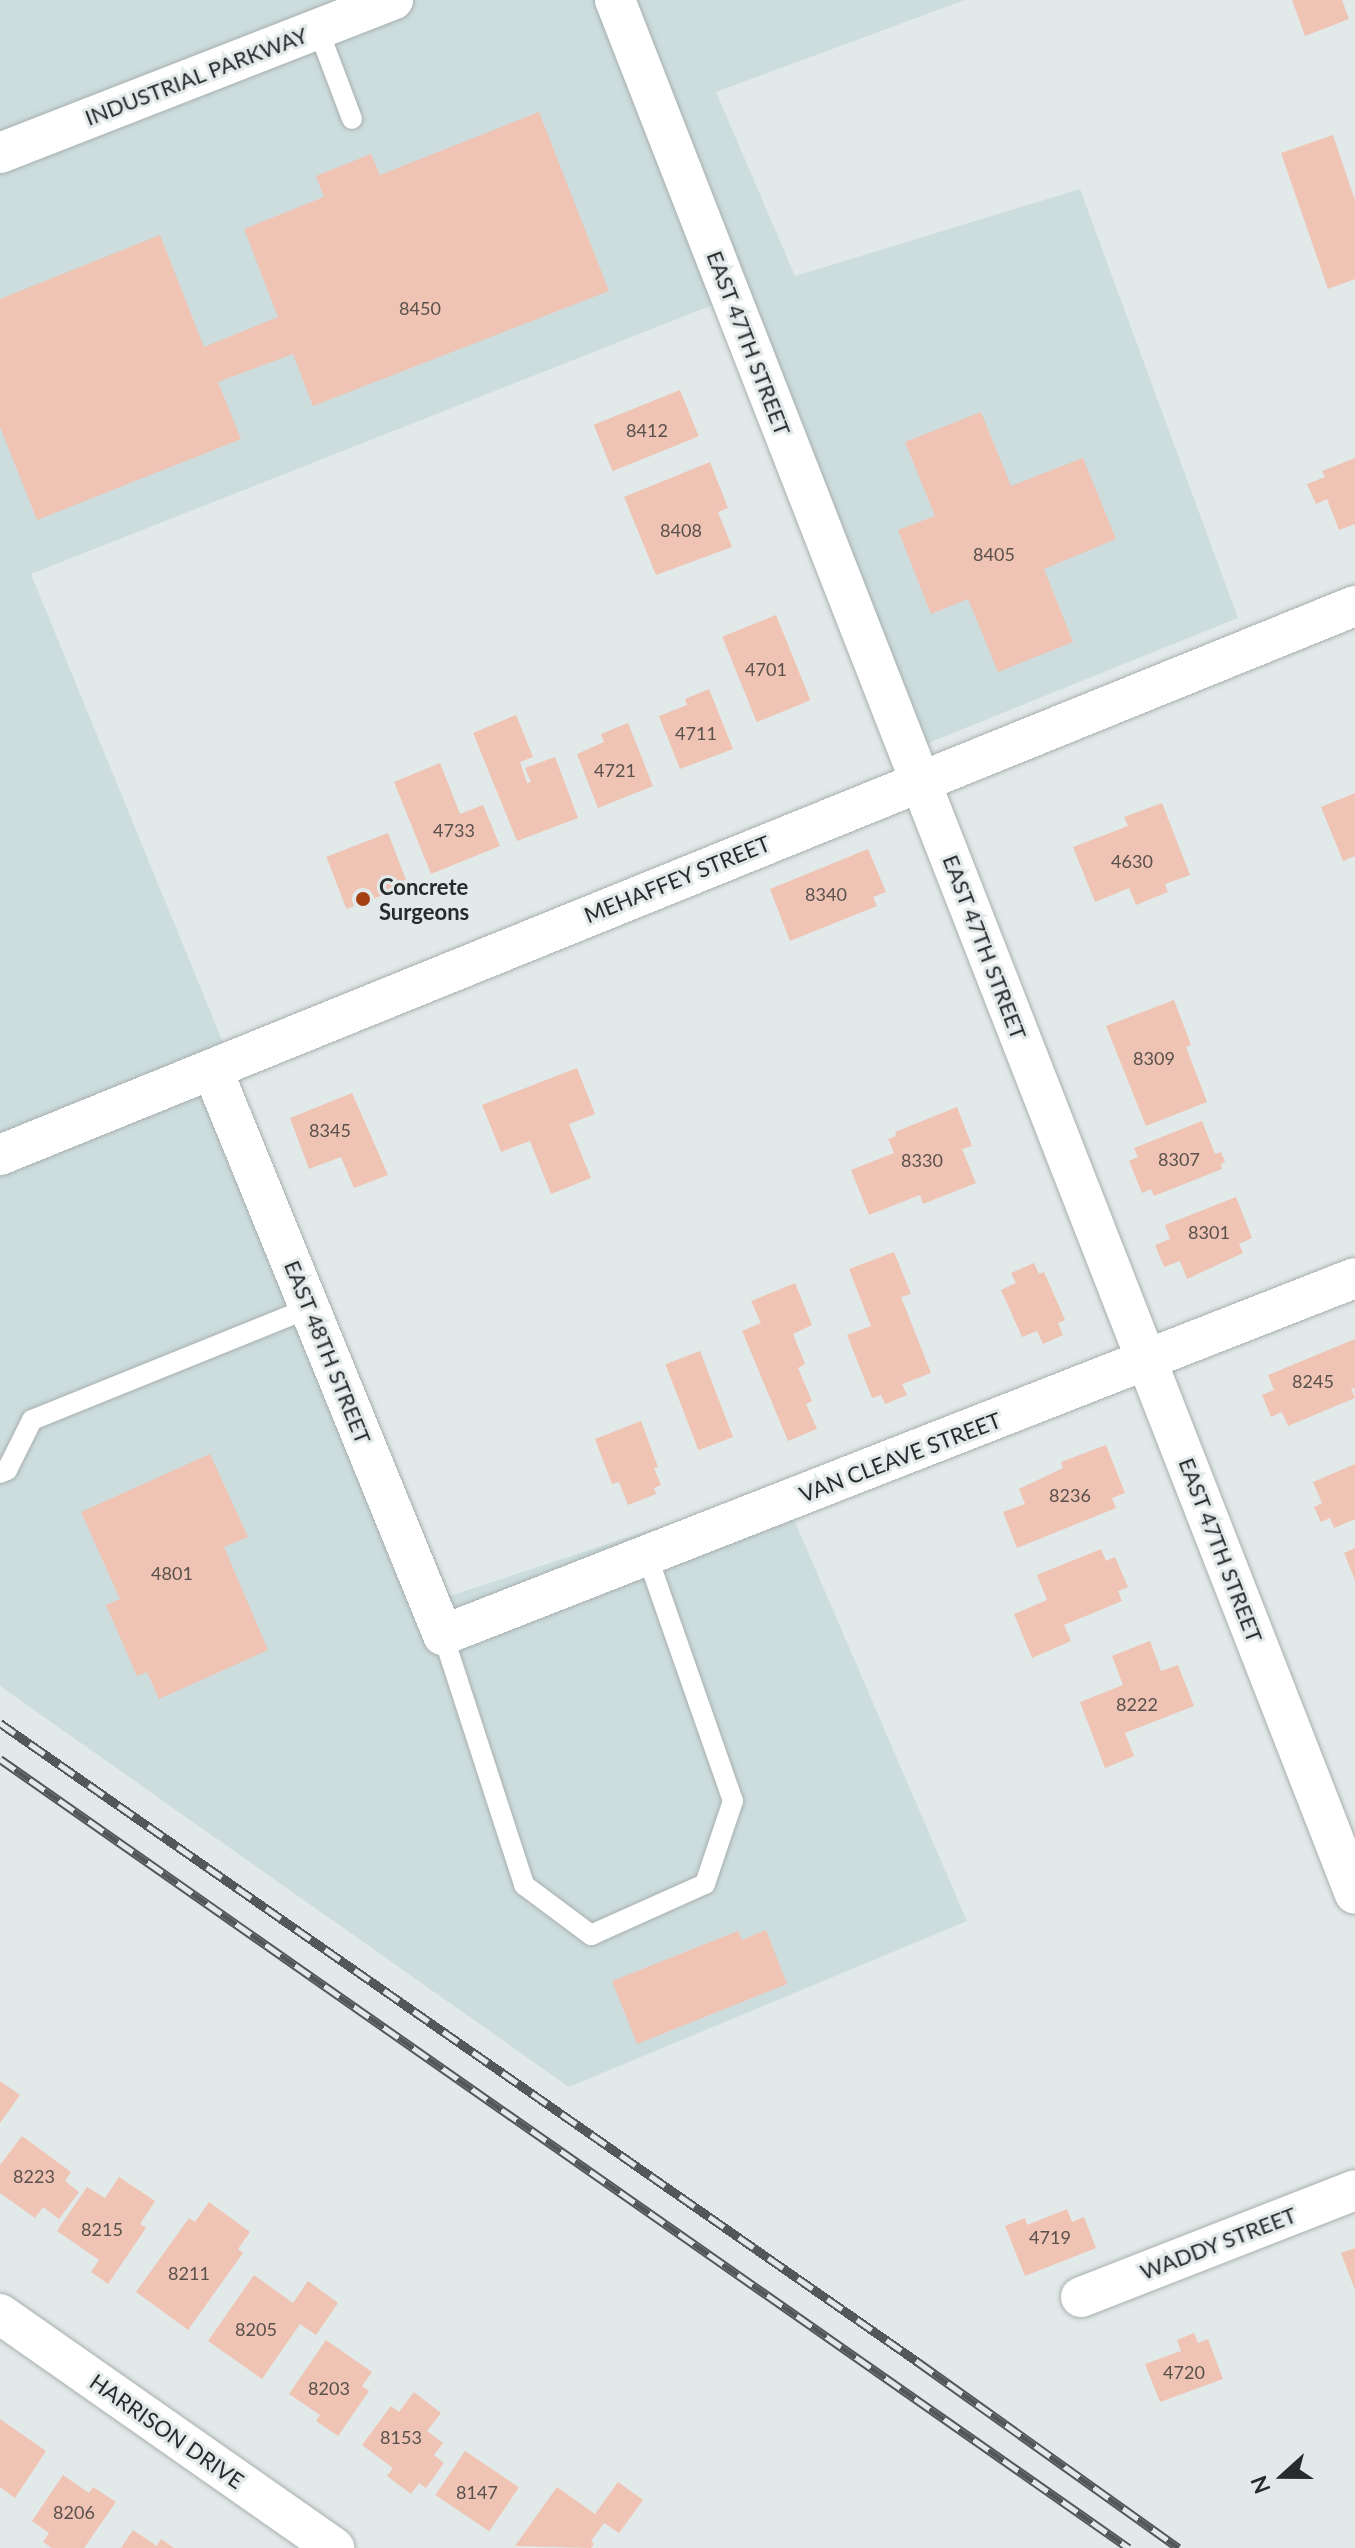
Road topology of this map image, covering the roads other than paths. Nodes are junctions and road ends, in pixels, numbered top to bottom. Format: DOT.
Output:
graph roads {
  1 [pos="393,0"];
  2 [pos="615,0"];
  3 [pos="318,29"];
  4 [pos="352,119"];
  5 [pos="0,153"];
  6 [pos="1355,606"];
  7 [pos="920,780"];
  8 [pos="212,1069"];
  9 [pos="0,1155"];
  10 [pos="1355,1278"];
  11 [pos="309,1308"];
  12 [pos="1147,1362"];
  13 [pos="0,1473"];
  14 [pos="647,1555"];
  15 [pos="443,1635"];
  16 [pos="1355,1894"];
  17 [pos="1355,2190"];
  18 [pos="1081,2297"];
  19 [pos="0,2314"];
  20 [pos="334,2548"];
  1 -- 3 [label="street, INDUSTRIAL PARKWAY"];
  2 -- 7 [label="street, EAST 47TH STREET"];
  3 -- 4 [label="lane"];
  3 -- 5 [label="street, INDUSTRIAL PARKWAY"];
  6 -- 7 [label="street, MEHAFFEY STREET"];
  7 -- 8 [label="street, MEHAFFEY STREET"];
  7 -- 12 [label="street, EAST 47TH STREET"];
  8 -- 9 [label="street, MEHAFFEY STREET"];
  8 -- 11 [label="street, EAST 48TH STREET"];
  10 -- 12 [label="street, VAN CLEAVE STREET"];
  11 -- 13 [label="lane"];
  11 -- 15 [label="street, EAST 48TH STREET"];
  12 -- 14 [label="street, VAN CLEAVE STREET"];
  12 -- 16 [label="street, EAST 47TH STREET"];
  14 -- 15 [label="street, VAN CLEAVE STREET"];
  14 -- 15 [label="lane"];
  17 -- 18 [label="street, WADDY STREET"];
  19 -- 20 [label="street, HARRISON DRIVE"];
}
